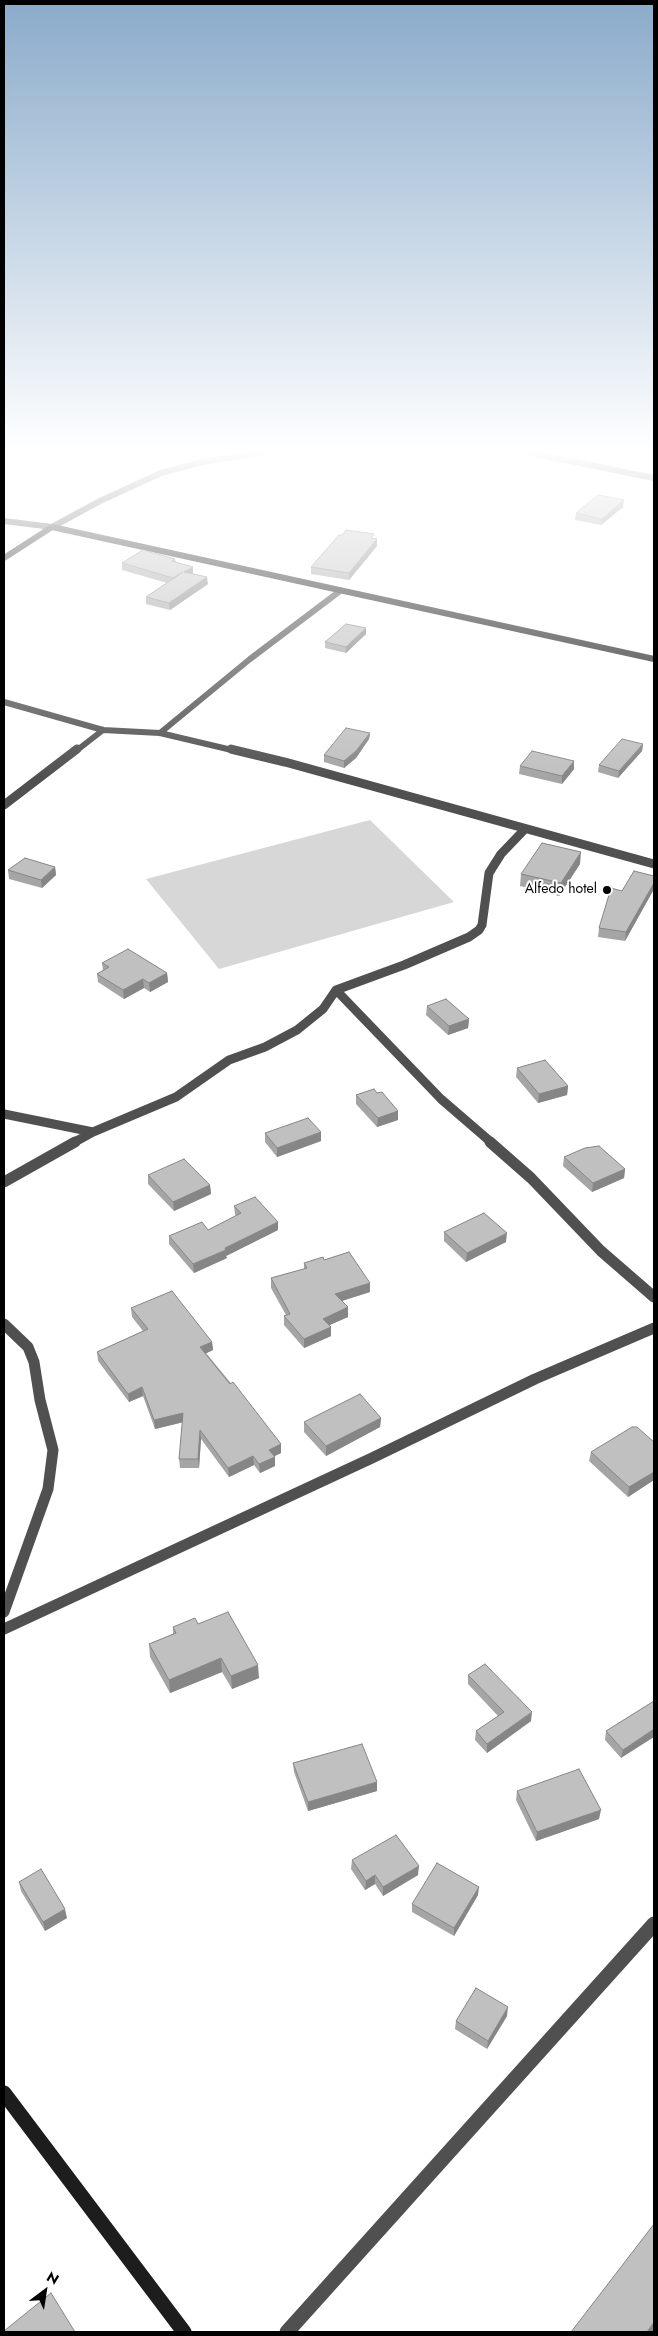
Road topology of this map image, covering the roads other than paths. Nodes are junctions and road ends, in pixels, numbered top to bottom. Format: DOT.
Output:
graph roads {
  1 [pos="201,560"];
  2 [pos="340,591"];
  3 [pos="654,659"];
  4 [pos="4,702"];
  5 [pos="103,730"];
  6 [pos="160,733"];
  7 [pos="4,805"];
  8 [pos="524,830"];
  9 [pos="654,864"];
  10 [pos="336,990"];
  11 [pos="4,1114"];
  12 [pos="93,1132"];
  13 [pos="4,1182"];
  14 [pos="654,1297"];
  15 [pos="4,1324"];
  16 [pos="654,1328"];
  17 [pos="4,1612"];
  18 [pos="4,1629"];
  19 [pos="654,1924"];
  20 [pos="4,2092"];
  21 [pos="184,2332"];
  22 [pos="287,2332"];
  1 -- 2 [label="street"];
  2 -- 3 [label="street"];
  2 -- 6 [label="street"];
  4 -- 5 [label="street"];
  5 -- 6 [label="street"];
  5 -- 7 [label="street"];
  6 -- 8 [label="street"];
  8 -- 9 [label="street"];
  8 -- 10 [label="street"];
  10 -- 12 [label="street"];
  10 -- 14 [label="street"];
  11 -- 12 [label="street"];
  12 -- 13 [label="street"];
  15 -- 17 [label="street"];
  16 -- 18 [label="street"];
  19 -- 22 [label="street"];
  20 -- 21 [label="street"];
}
